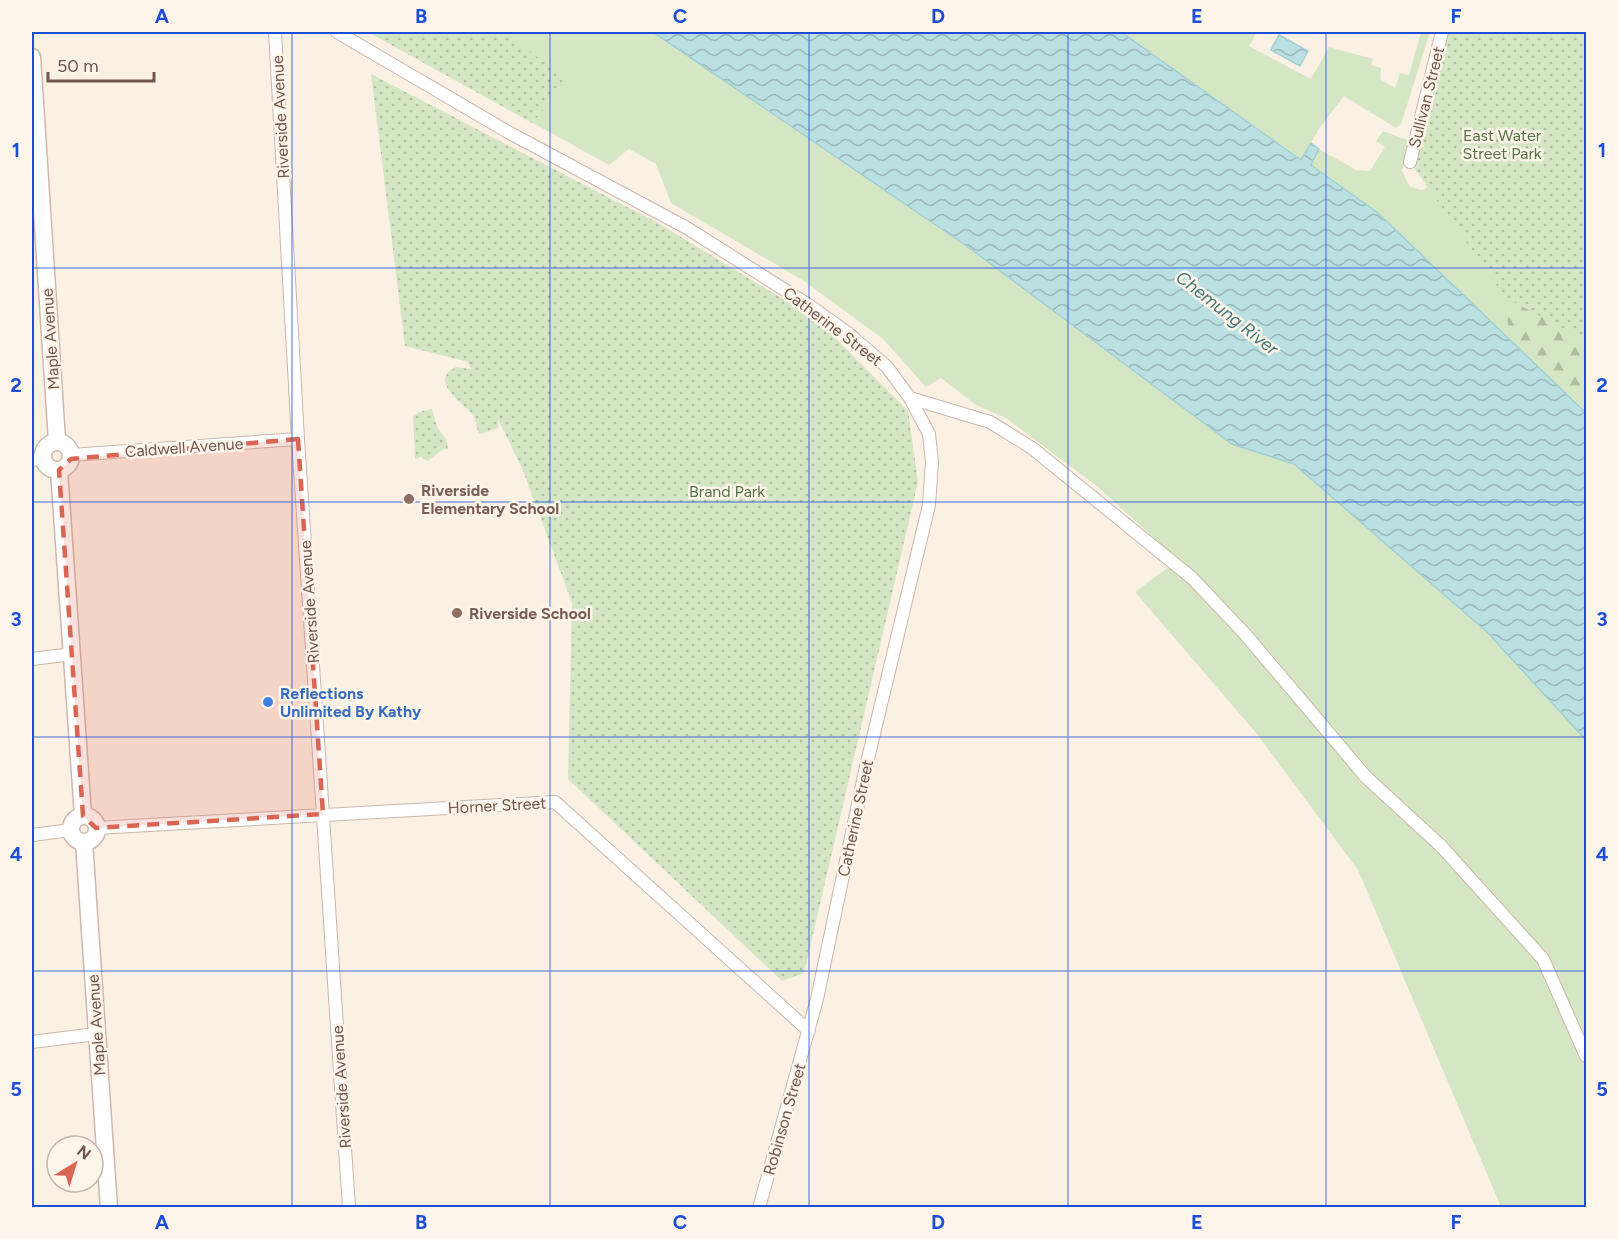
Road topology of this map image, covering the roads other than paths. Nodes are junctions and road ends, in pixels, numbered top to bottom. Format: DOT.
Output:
graph roads {
  1 [pos="275,32"];
  2 [pos="337,32"];
  3 [pos="1442,32"];
  4 [pos="32,57"];
  5 [pos="1410,162"];
  6 [pos="38,255"];
  7 [pos="910,398"];
  8 [pos="298,439"];
  9 [pos="57,441"];
  10 [pos="71,455"];
  11 [pos="37,459"];
  12 [pos="59,470"];
  13 [pos="72,654"];
  14 [pos="32,659"];
  15 [pos="323,814"];
  16 [pos="83,816"];
  17 [pos="96,828"];
  18 [pos="71,830"];
  19 [pos="32,835"];
  20 [pos="84,842"];
  21 [pos="809,1031"];
  22 [pos="96,1034"];
  23 [pos="32,1042"];
  24 [pos="1587,1056"];
  25 [pos="109,1208"];
  26 [pos="349,1208"];
  27 [pos="759,1208"];
  1 -- 8 [label="street, Riverside Avenue"];
  2 -- 7 [label="street, Catherine Street"];
  3 -- 5 [label="street, Sullivan Street"];
  4 -- 6 [label="main road, Maple Avenue"];
  6 -- 9 [label="main road, Maple Avenue"];
  7 -- 21 [label="street, Catherine Street"];
  7 -- 24 [label="street"];
  8 -- 10 [label="street, Caldwell Avenue"];
  8 -- 15 [label="street, Riverside Avenue"];
  9 -- 10 [label="main road"];
  9 -- 11 [label="main road"];
  10 -- 12 [label="main road"];
  11 -- 12 [label="main road"];
  12 -- 13 [label="main road"];
  13 -- 14 [label="street"];
  13 -- 16 [label="main road"];
  15 -- 17 [label="street, Horner Street"];
  15 -- 21 [label="street, Horner Street"];
  15 -- 26 [label="street, Riverside Avenue"];
  16 -- 17 [label="main road"];
  16 -- 18 [label="main road"];
  17 -- 20 [label="main road"];
  18 -- 19 [label="street"];
  18 -- 20 [label="main road"];
  20 -- 22 [label="main road, Maple Avenue"];
  21 -- 27 [label="street, Robinson Street"];
  22 -- 23 [label="street"];
  22 -- 25 [label="main road, Maple Avenue"];
}
